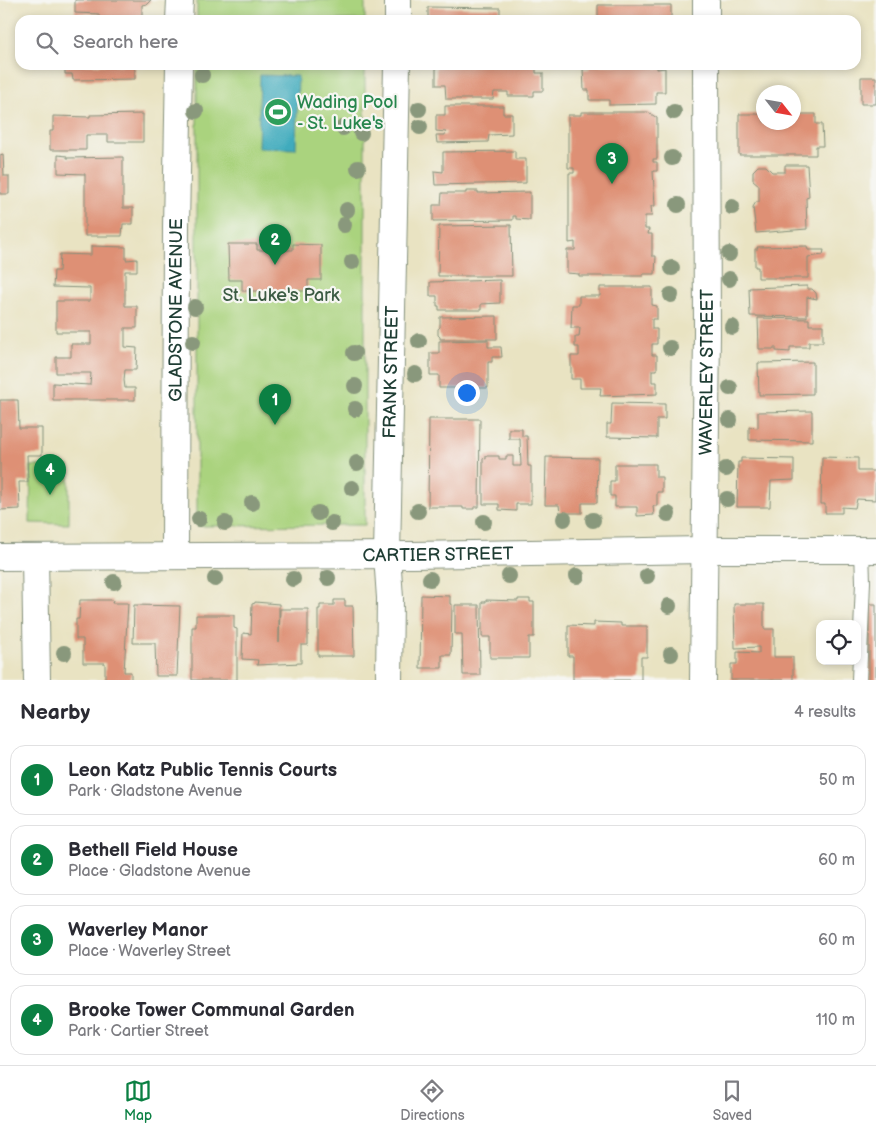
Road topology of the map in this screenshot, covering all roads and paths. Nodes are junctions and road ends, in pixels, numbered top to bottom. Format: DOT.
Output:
graph roads {
  1 [pos="180,0"];
  2 [pos="398,0"];
  3 [pos="706,0"];
  4 [pos="180,15"];
  5 [pos="398,15"];
  6 [pos="706,15"];
  7 [pos="179,70"];
  8 [pos="397,70"];
  9 [pos="706,70"];
  10 [pos="704,550"];
  11 [pos="869,550"];
  12 [pos="387,555"];
  13 [pos="175,556"];
  14 [pos="0,557"];
  15 [pos="35,558"];
  16 [pos="37,680"];
  17 [pos="389,680"];
  18 [pos="703,680"];
  19 [pos="859,680"];
  1 -- 4 [label="street"];
  2 -- 5 [label="street"];
  3 -- 6 [label="street"];
  7 -- 13 [label="street, GLADSTONE AVENUE"];
  8 -- 12 [label="street, FRANK STREET"];
  9 -- 10 [label="street, WAVERLEY STREET"];
  10 -- 11 [label="street, CARTIER STREET"];
  10 -- 12 [label="street, CARTIER STREET"];
  10 -- 18 [label="street, WAVERLEY STREET"];
  11 -- 19 [label="lane"];
  12 -- 13 [label="street, CARTIER STREET"];
  12 -- 17 [label="street, FRANK STREET"];
  13 -- 15 [label="street, CARTIER STREET"];
  14 -- 15 [label="street, CARTIER STREET"];
  15 -- 16 [label="street"];
}
